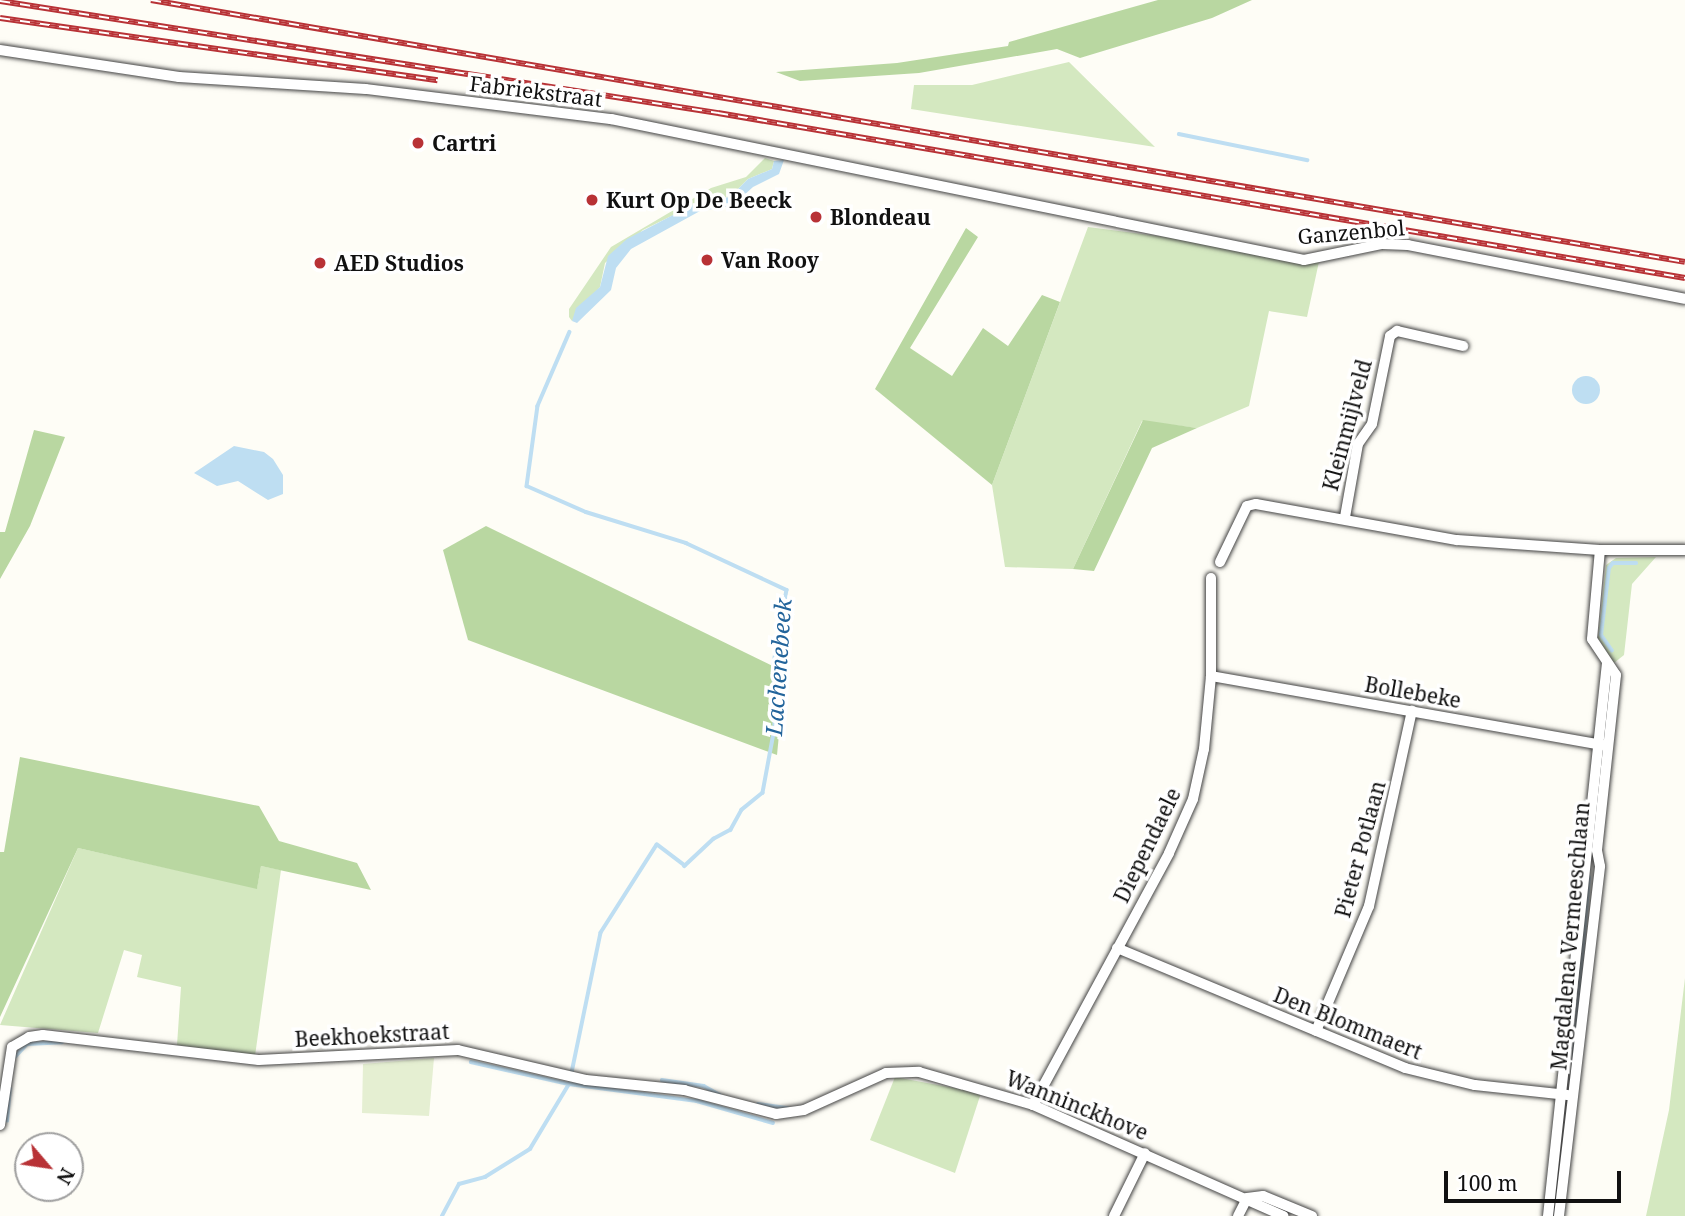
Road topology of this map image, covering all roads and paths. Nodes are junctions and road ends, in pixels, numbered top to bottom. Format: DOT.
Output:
graph roads {
  1 [pos="0,50"];
  2 [pos="1061,214"];
  3 [pos="1685,299"];
  4 [pos="1463,346"];
  5 [pos="1345,517"];
  6 [pos="1600,550"];
  7 [pos="1685,550"];
  8 [pos="1220,562"];
  9 [pos="1210,578"];
  10 [pos="1607,663"];
  11 [pos="1210,676"];
  12 [pos="1412,711"];
  13 [pos="1597,744"];
  14 [pos="1609,746"];
  15 [pos="1117,948"];
  16 [pos="1317,1031"];
  17 [pos="886,1073"];
  18 [pos="1561,1094"];
  19 [pos="1574,1095"];
  20 [pos="1032,1105"];
  21 [pos="0,1125"];
  22 [pos="1144,1153"];
  23 [pos="1247,1198"];
  24 [pos="1114,1216"];
  25 [pos="1238,1216"];
  26 [pos="1284,1216"];
  27 [pos="1312,1216"];
  28 [pos="1548,1216"];
  29 [pos="1559,1216"];
  1 -- 2 [label="street, Fabriekstraat"];
  2 -- 3 [label="street, Ganzenbol"];
  4 -- 5 [label="street, Kleinmijlveld"];
  5 -- 6 [label="street, Kleinmijlveld"];
  5 -- 8 [label="street, Kleinmijlveld"];
  6 -- 7 [label="street, Kleinmijlveld"];
  6 -- 10 [label="street, Magdalena Vermeeschlaan"];
  9 -- 11 [label="street, Diependaele"];
  10 -- 13 [label="street, Magdalena Vermeeschlaan"];
  10 -- 14 [label="street, Magdalena Vermeeschlaan"];
  11 -- 12 [label="street, Bollebeke"];
  11 -- 15 [label="street, Diependaele"];
  12 -- 13 [label="street, Bollebeke"];
  12 -- 16 [label="street, Pieter Potlaan"];
  13 -- 14 [label="street, Bollebeke"];
  13 -- 18 [label="street, Magdalena Vermeeschlaan"];
  14 -- 19 [label="street, Magdalena Vermeeschlaan"];
  15 -- 16 [label="street, Den Blommaert"];
  15 -- 20 [label="street, Diependaele"];
  16 -- 18 [label="street, Den Blommaert"];
  17 -- 20 [label="street, Wanninckhove"];
  17 -- 21 [label="street, Beekhoekstraat"];
  18 -- 19 [label="street, Den Blommaert"];
  18 -- 28 [label="street, Magdalena Vermeeschlaan"];
  19 -- 29 [label="street, Magdalena Vermeeschlaan"];
  20 -- 22 [label="street, Wanninckhove"];
  22 -- 23 [label="street, Wanninckhove"];
  22 -- 24 [label="street"];
  23 -- 25 [label="street"];
  23 -- 26 [label="street, Wanninckhove"];
  23 -- 27 [label="street, Wanninckhove"];
}
